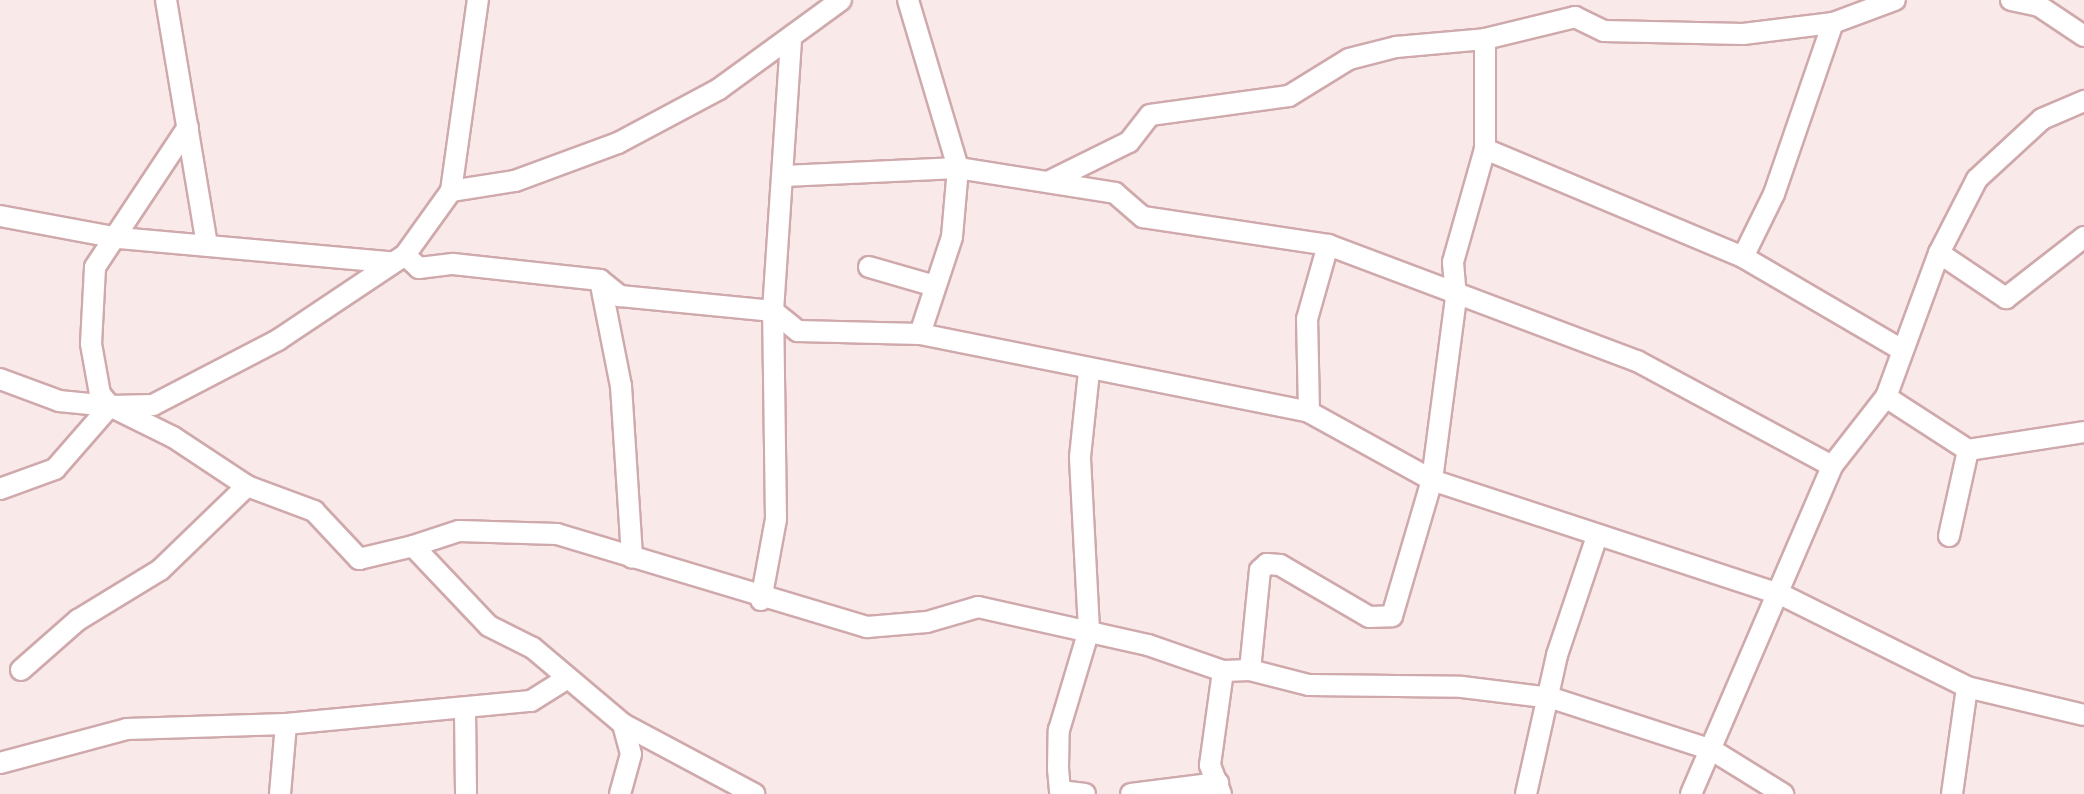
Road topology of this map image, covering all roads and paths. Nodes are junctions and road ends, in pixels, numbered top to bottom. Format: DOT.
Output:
graph roads {
  1 [pos="166,0"];
  2 [pos="478,0"];
  3 [pos="841,0"];
  4 [pos="908,0"];
  5 [pos="1895,0"];
  6 [pos="2011,0"];
  7 [pos="1833,23"];
  8 [pos="2084,36"];
  9 [pos="1485,39"];
  10 [pos="791,40"];
  11 [pos="2084,102"];
  12 [pos="188,127"];
  13 [pos="1485,149"];
  14 [pos="958,168"];
  15 [pos="784,176"];
  16 [pos="1050,181"];
  17 [pos="451,192"];
  18 [pos="0,216"];
  19 [pos="2084,237"];
  20 [pos="119,238"];
  21 [pos="1328,244"];
  22 [pos="208,246"];
  23 [pos="1939,253"];
  24 [pos="397,258"];
  25 [pos="1743,258"];
  26 [pos="869,267"];
  27 [pos="600,280"];
  28 [pos="934,286"];
  29 [pos="1456,297"];
  30 [pos="773,311"];
  31 [pos="920,334"];
  32 [pos="1902,350"];
  33 [pos="1089,371"];
  34 [pos="0,379"];
  35 [pos="1886,397"];
  36 [pos="110,406"];
  37 [pos="1309,412"];
  38 [pos="2084,432"];
  39 [pos="1968,450"];
  40 [pos="1832,466"];
  41 [pos="1432,480"];
  42 [pos="248,486"];
  43 [pos="0,489"];
  44 [pos="1597,536"];
  45 [pos="1949,536"];
  46 [pos="413,546"];
  47 [pos="632,558"];
  48 [pos="1782,595"];
  49 [pos="761,600"];
  50 [pos="1089,630"];
  51 [pos="21,670"];
  52 [pos="1250,670"];
  53 [pos="1223,671"];
  54 [pos="565,680"];
  55 [pos="1967,686"];
  56 [pos="1552,698"];
  57 [pos="465,710"];
  58 [pos="2084,715"];
  59 [pos="286,724"];
  60 [pos="622,724"];
  61 [pos="1712,750"];
  62 [pos="0,763"];
  63 [pos="1219,788"];
  64 [pos="1075,793"];
  65 [pos="280,794"];
  66 [pos="466,794"];
  67 [pos="620,794"];
  68 [pos="754,794"];
  69 [pos="1131,794"];
  70 [pos="1526,794"];
  71 [pos="1691,794"];
  72 [pos="1783,794"];
  73 [pos="1952,794"];
  1 -- 12 [label="street"];
  2 -- 17 [label="street"];
  3 -- 10 [label="street"];
  4 -- 14 [label="street"];
  5 -- 7 [label="street"];
  6 -- 8 [label="street"];
  7 -- 9 [label="street"];
  7 -- 25 [label="street"];
  9 -- 13 [label="street"];
  9 -- 16 [label="street"];
  10 -- 15 [label="street"];
  10 -- 17 [label="street"];
  11 -- 23 [label="street"];
  12 -- 20 [label="street"];
  12 -- 22 [label="street"];
  13 -- 25 [label="street"];
  13 -- 29 [label="street"];
  14 -- 15 [label="street"];
  14 -- 16 [label="street"];
  14 -- 28 [label="street"];
  15 -- 30 [label="street"];
  16 -- 21 [label="street"];
  17 -- 24 [label="street"];
  18 -- 20 [label="street"];
  19 -- 23 [label="street"];
  20 -- 22 [label="street"];
  20 -- 36 [label="street"];
  21 -- 29 [label="street"];
  21 -- 37 [label="street"];
  22 -- 24 [label="street"];
  23 -- 32 [label="street"];
  24 -- 27 [label="street"];
  24 -- 36 [label="street"];
  25 -- 32 [label="street"];
  26 -- 28 [label="street"];
  27 -- 30 [label="street"];
  27 -- 47 [label="street"];
  28 -- 31 [label="street"];
  29 -- 40 [label="street"];
  29 -- 41 [label="street"];
  30 -- 31 [label="street"];
  30 -- 49 [label="street"];
  31 -- 33 [label="street"];
  32 -- 35 [label="street"];
  33 -- 37 [label="street"];
  33 -- 50 [label="street"];
  34 -- 36 [label="street"];
  35 -- 39 [label="street"];
  35 -- 40 [label="street"];
  36 -- 42 [label="street"];
  36 -- 43 [label="street"];
  37 -- 41 [label="street"];
  38 -- 39 [label="street"];
  39 -- 45 [label="street"];
  40 -- 48 [label="street"];
  41 -- 44 [label="street"];
  41 -- 52 [label="street"];
  42 -- 46 [label="street"];
  42 -- 51 [label="street"];
  44 -- 48 [label="street"];
  44 -- 56 [label="street"];
  46 -- 47 [label="street"];
  46 -- 54 [label="street"];
  47 -- 49 [label="street"];
  48 -- 55 [label="street"];
  48 -- 61 [label="street"];
  49 -- 50 [label="street"];
  50 -- 53 [label="street"];
  50 -- 64 [label="street"];
  52 -- 53 [label="street"];
  52 -- 56 [label="street"];
  53 -- 63 [label="street"];
  54 -- 57 [label="street"];
  54 -- 60 [label="street"];
  55 -- 58 [label="street"];
  55 -- 73 [label="street"];
  56 -- 61 [label="street"];
  56 -- 70 [label="street"];
  57 -- 59 [label="street"];
  57 -- 66 [label="street"];
  59 -- 62 [label="street"];
  59 -- 65 [label="street"];
  60 -- 67 [label="street"];
  60 -- 68 [label="street"];
  61 -- 71 [label="street"];
  61 -- 72 [label="street"];
  63 -- 69 [label="street"];
}
